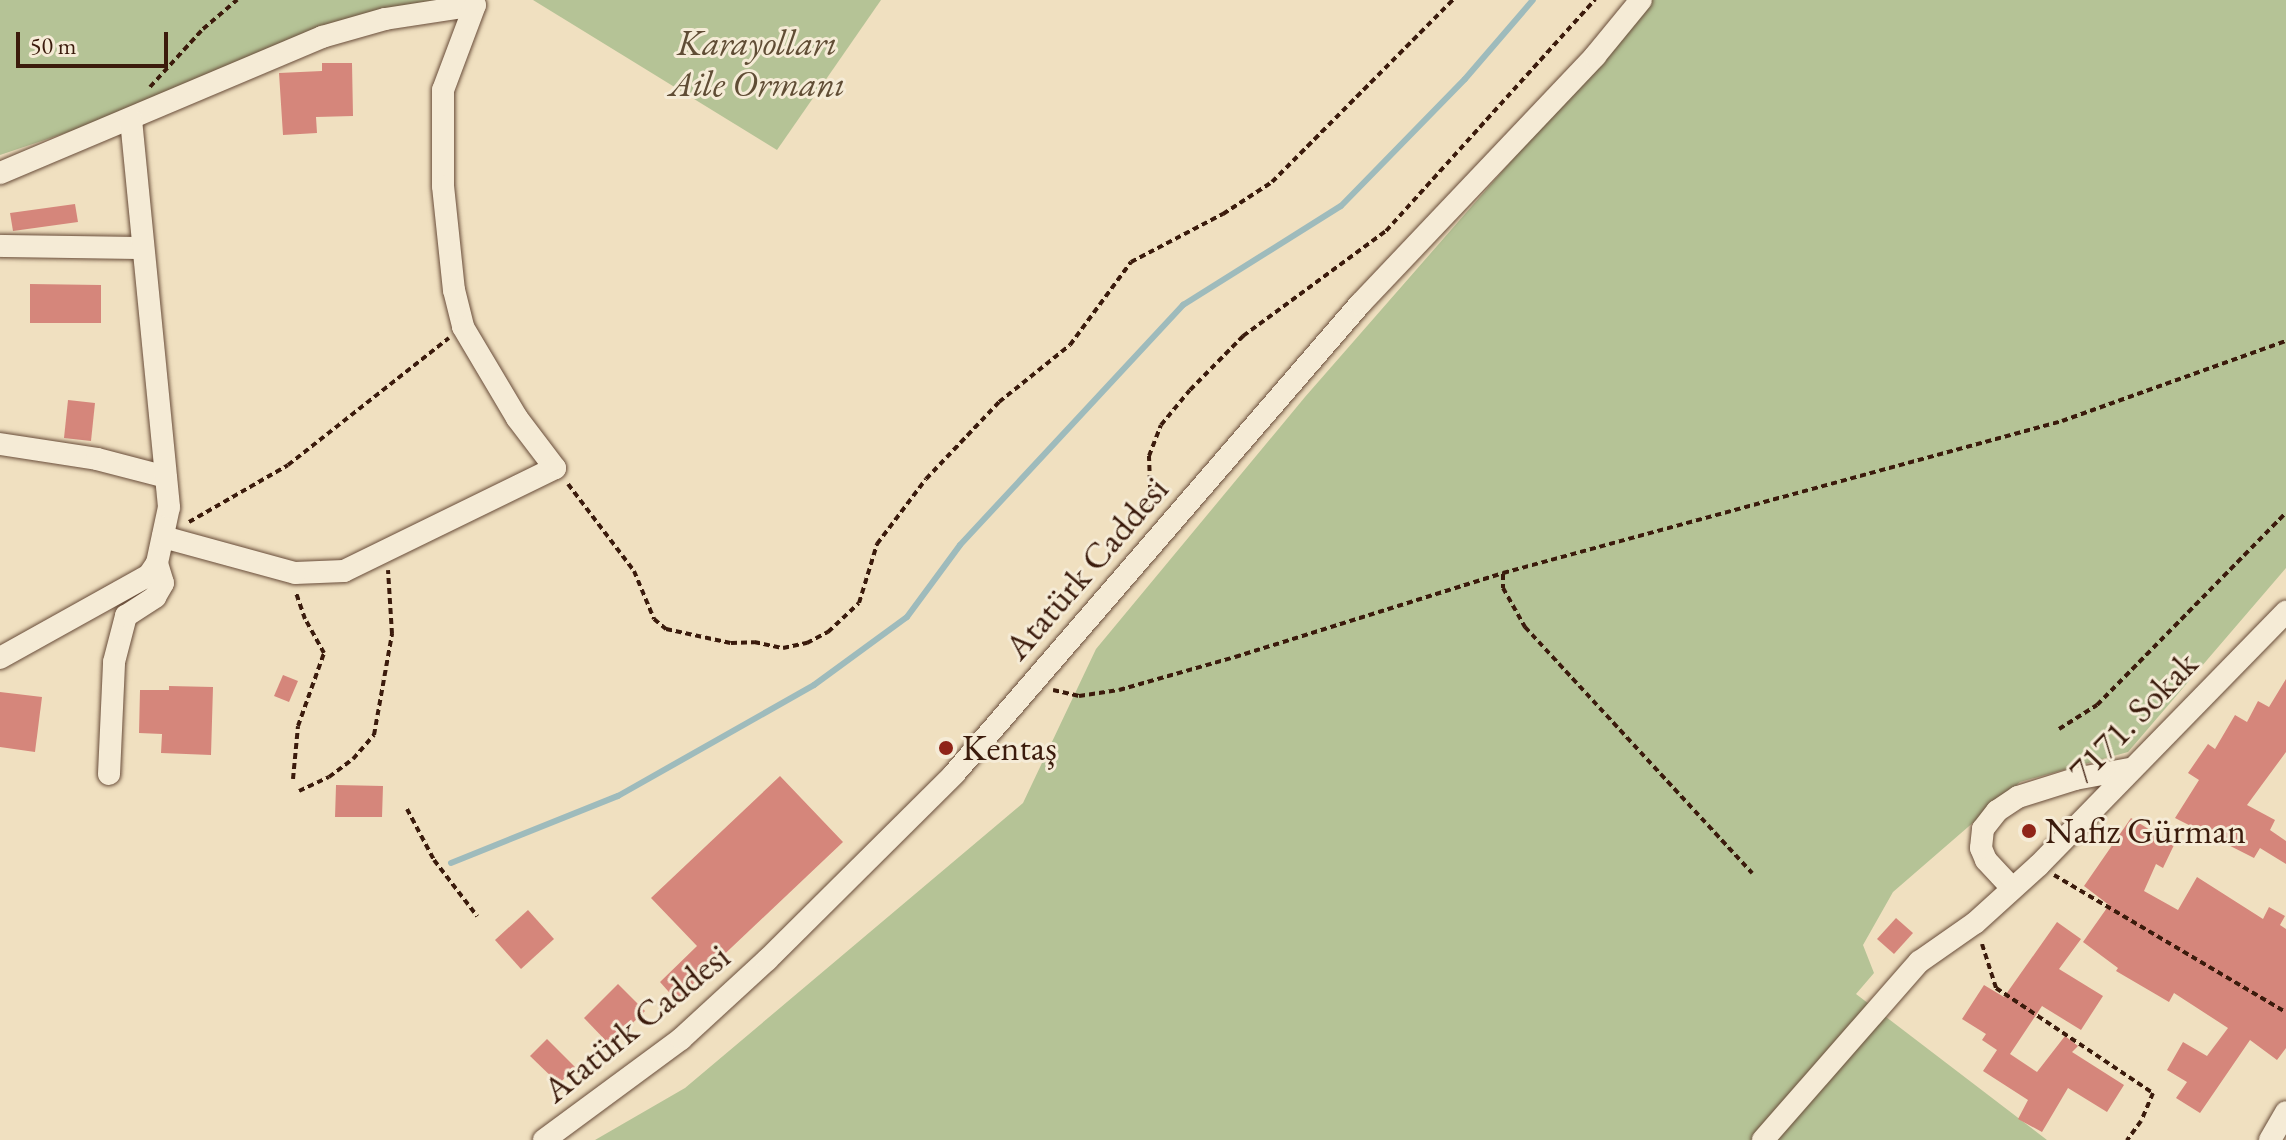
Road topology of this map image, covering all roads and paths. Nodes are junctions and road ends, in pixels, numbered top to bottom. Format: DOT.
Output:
graph roads {
  1 [pos="237,0"];
  2 [pos="1453,0"];
  3 [pos="1595,0"];
  4 [pos="1641,0"];
  5 [pos="131,120"];
  6 [pos="0,173"];
  7 [pos="0,246"];
  8 [pos="143,248"];
  9 [pos="463,327"];
  10 [pos="2286,341"];
  11 [pos="0,444"];
  12 [pos="555,468"];
  13 [pos="166,477"];
  14 [pos="2286,513"];
  15 [pos="1150,517"];
  16 [pos="163,537"];
  17 [pos="387,550"];
  18 [pos="157,563"];
  19 [pos="295,573"];
  20 [pos="1503,573"];
  21 [pos="2286,612"];
  22 [pos="0,658"];
  23 [pos="1033,681"];
  24 [pos="2059,729"];
  25 [pos="2129,769"];
  26 [pos="109,774"];
  27 [pos="293,779"];
  28 [pos="299,791"];
  29 [pos="407,809"];
  30 [pos="2039,865"];
  31 [pos="1752,873"];
  32 [pos="2012,888"];
  33 [pos="477,916"];
  34 [pos="1975,923"];
  35 [pos="2286,1012"];
  36 [pos="2286,1112"];
  37 [pos="544,1140"];
  38 [pos="1763,1140"];
  39 [pos="2127,1140"];
  40 [pos="2270,1140"];
  1 -- 5 [label="path"];
  2 -- 12 [label="path"];
  3 -- 15 [label="path"];
  4 -- 23 [label="street, Atatürk Caddesi"];
  5 -- 6 [label="street"];
  5 -- 8 [label="street"];
  5 -- 9 [label="street"];
  7 -- 8 [label="street"];
  8 -- 13 [label="street"];
  9 -- 12 [label="street"];
  9 -- 16 [label="path"];
  10 -- 20 [label="path"];
  11 -- 13 [label="street"];
  12 -- 17 [label="street"];
  13 -- 16 [label="street"];
  14 -- 24 [label="path"];
  16 -- 18 [label="street"];
  16 -- 19 [label="street"];
  17 -- 19 [label="street"];
  17 -- 28 [label="path"];
  18 -- 22 [label="street"];
  18 -- 26 [label="street"];
  19 -- 27 [label="path"];
  20 -- 23 [label="path"];
  20 -- 31 [label="path"];
  21 -- 25 [label="street, 7171. Sokak"];
  23 -- 37 [label="street, Atatürk Caddesi"];
  25 -- 30 [label="street, 7171. Sokak"];
  25 -- 32 [label="street"];
  29 -- 33 [label="path"];
  30 -- 32 [label="street, 7171. Sokak"];
  30 -- 35 [label="path"];
  32 -- 34 [label="street, 7171. Sokak"];
  34 -- 38 [label="street, 7171. Sokak"];
  34 -- 39 [label="path"];
  36 -- 40 [label="street"];
}
